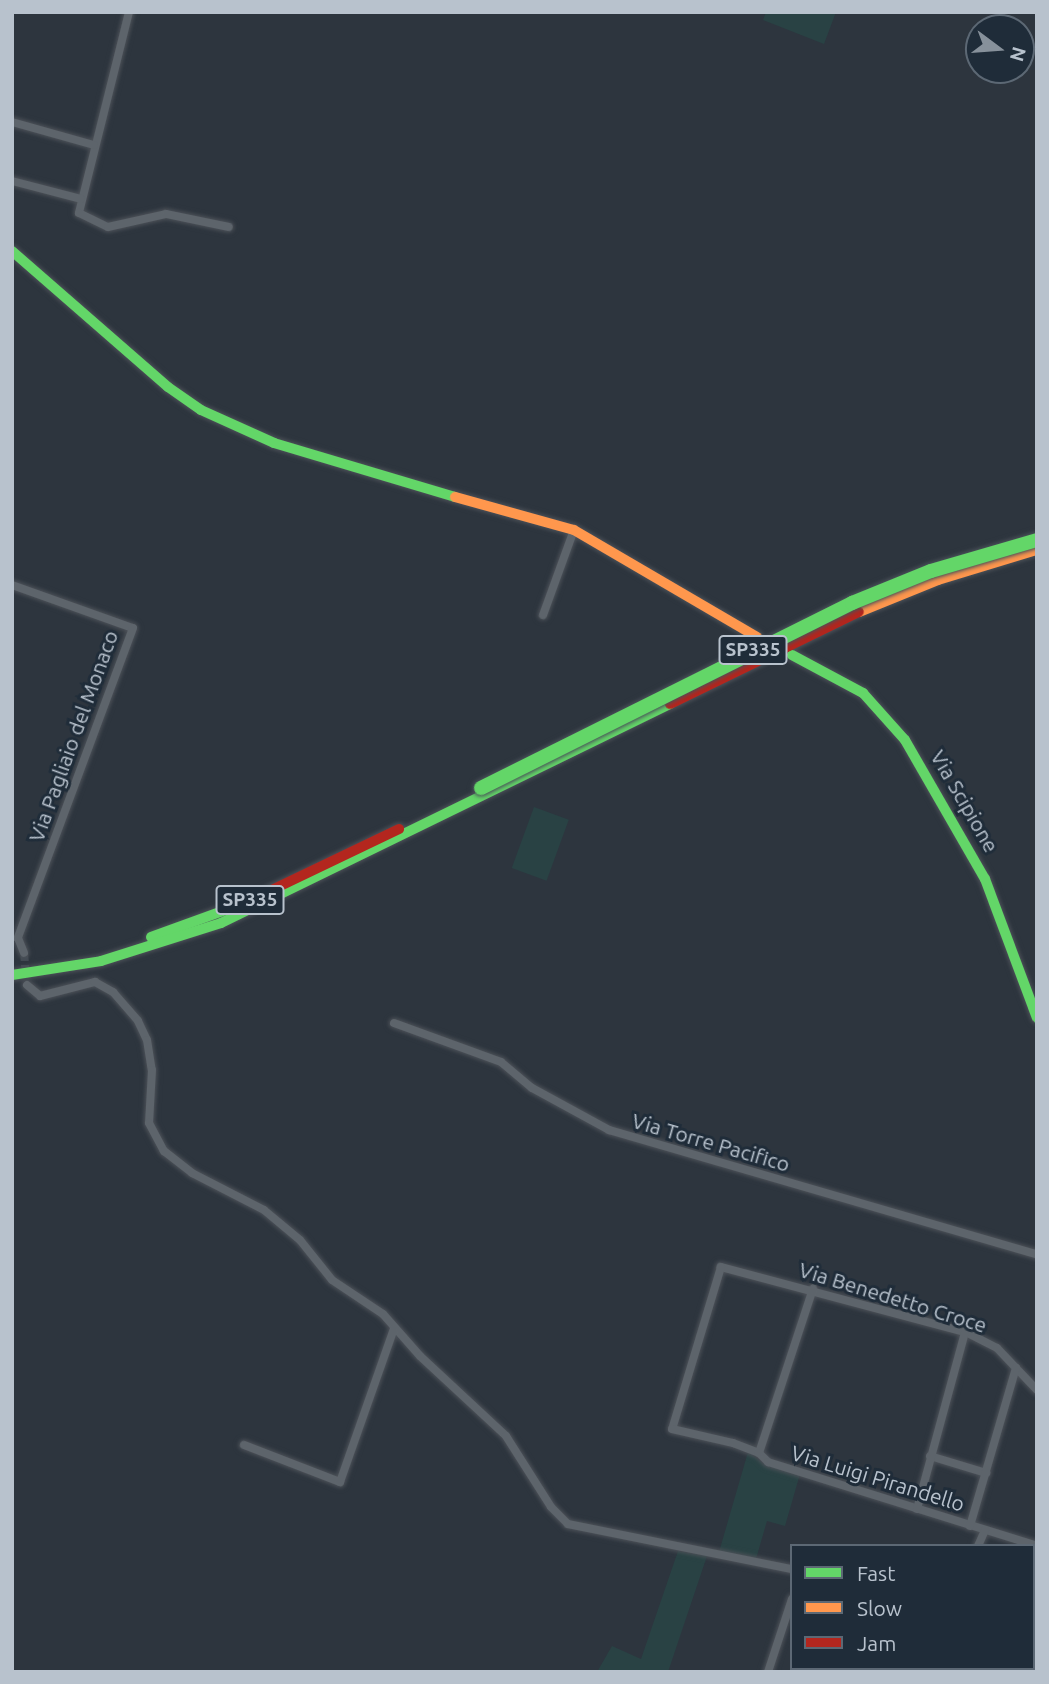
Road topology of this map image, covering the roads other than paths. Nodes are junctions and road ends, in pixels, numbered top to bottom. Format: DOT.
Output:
graph roads {
  1 [pos="129,12"];
  2 [pos="12,122"];
  3 [pos="94,145"];
  4 [pos="12,181"];
  5 [pos="81,199"];
  6 [pos="229,227"];
  7 [pos="12,251"];
  8 [pos="574,530"];
  9 [pos="1035,547"];
  10 [pos="12,585"];
  11 [pos="543,615"];
  12 [pos="757,637"];
  13 [pos="792,655"];
  14 [pos="473,799"];
  15 [pos="15,939"];
  16 [pos="24,953"];
  17 [pos="12,965"];
  18 [pos="12,975"];
  19 [pos="27,985"];
  20 [pos="1037,1018"];
  21 [pos="394,1023"];
  22 [pos="1037,1254"];
  23 [pos="813,1289"];
  24 [pos="394,1329"];
  25 [pos="965,1332"];
  26 [pos="1016,1368"];
  27 [pos="1037,1390"];
  28 [pos="672,1429"];
  29 [pos="244,1445"];
  30 [pos="759,1452"];
  31 [pos="930,1456"];
  32 [pos="986,1473"];
  33 [pos="917,1509"];
  34 [pos="970,1526"];
  35 [pos="985,1531"];
  36 [pos="979,1544"];
  37 [pos="1023,1544"];
  38 [pos="790,1569"];
  39 [pos="790,1605"];
  40 [pos="768,1672"];
  1 -- 3 [label="street"];
  2 -- 3 [label="street"];
  3 -- 5 [label="street"];
  4 -- 5 [label="street"];
  5 -- 6 [label="street"];
  7 -- 8 [label="main road"];
  8 -- 11 [label="street"];
  8 -- 12 [label="main road"];
  9 -- 14 [label="main road, SP335, bridge"];
  10 -- 15 [label="street, Via Pagliaio del Monaco"];
  13 -- 20 [label="main road, Via Scipione"];
  14 -- 17 [label="main road, SP335"];
  14 -- 18 [label="main road, SP335"];
  15 -- 16 [label="street"];
  19 -- 24 [label="street"];
  21 -- 22 [label="street, Via Torre Pacifico"];
  23 -- 25 [label="street, Via Benedetto Croce"];
  23 -- 28 [label="street, Via Benedetto Croce"];
  23 -- 30 [label="street"];
  24 -- 29 [label="street"];
  24 -- 38 [label="street"];
  25 -- 26 [label="street, Via Benedetto Croce"];
  25 -- 31 [label="street"];
  26 -- 27 [label="street, Via Benedetto Croce"];
  26 -- 32 [label="street"];
  28 -- 30 [label="street, Via Luigi Pirandello"];
  30 -- 33 [label="street, Via Luigi Pirandello"];
  31 -- 32 [label="street"];
  31 -- 33 [label="street"];
  32 -- 34 [label="street"];
  33 -- 34 [label="street, Via Luigi Pirandello"];
  34 -- 35 [label="street, Via Luigi Pirandello"];
  35 -- 36 [label="street"];
  35 -- 37 [label="street, Via Luigi Pirandello"];
  39 -- 40 [label="street"];
}
